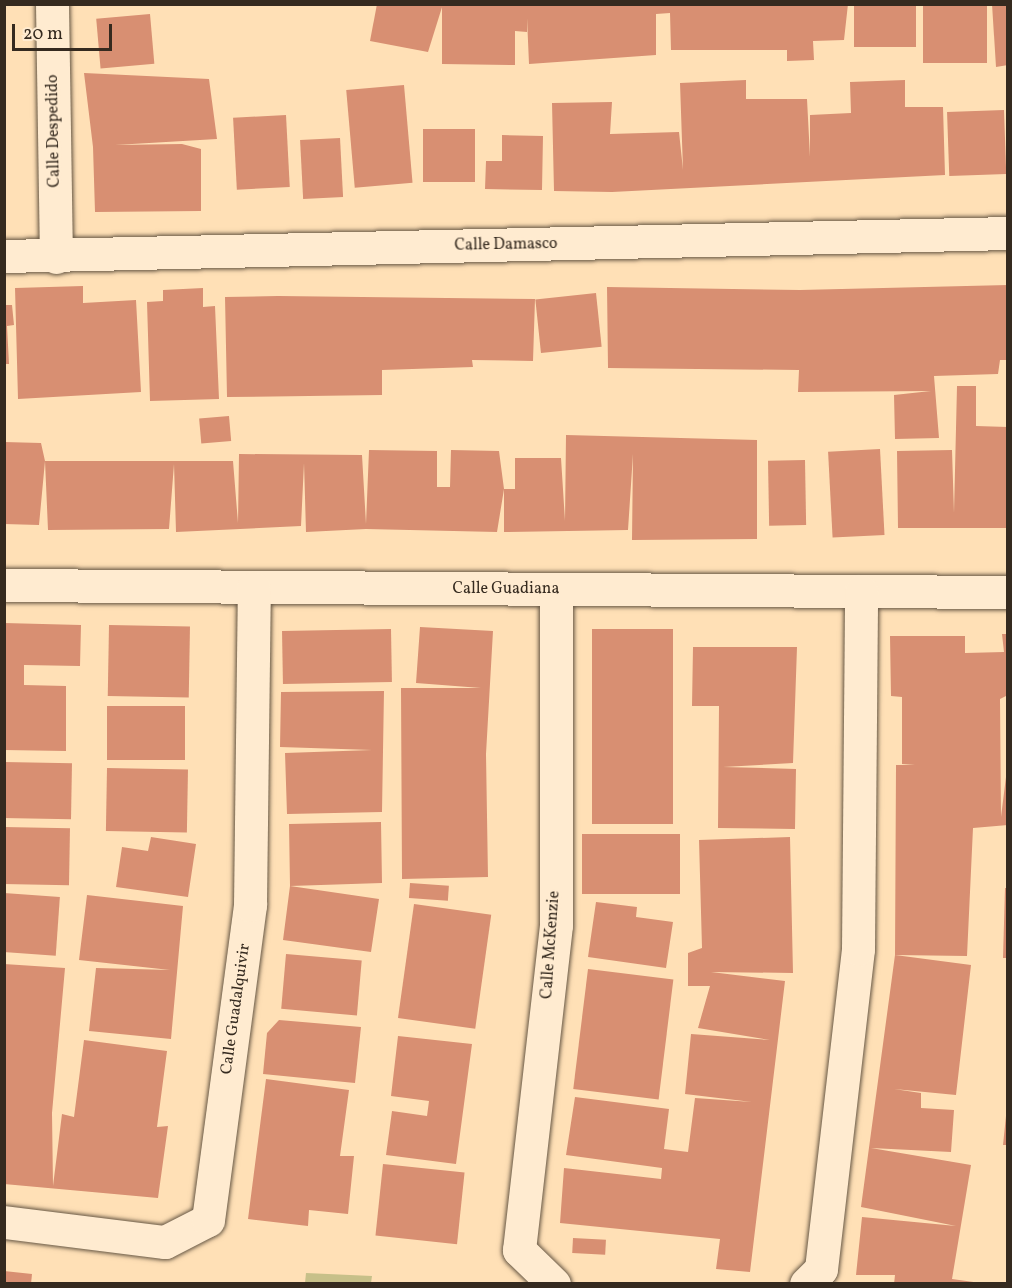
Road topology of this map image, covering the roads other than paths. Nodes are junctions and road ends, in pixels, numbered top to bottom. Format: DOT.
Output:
graph roads {
  1 [pos="52,4"];
  2 [pos="1008,233"];
  3 [pos="4,256"];
  4 [pos="57,257"];
  5 [pos="4,585"];
  6 [pos="254,588"];
  7 [pos="556,590"];
  8 [pos="861,591"];
  9 [pos="1008,592"];
  10 [pos="4,1222"];
  11 [pos="554,1284"];
  12 [pos="806,1284"];
  1 -- 4 [label="street, Calle Despedido"];
  2 -- 4 [label="street, Calle Damasco"];
  3 -- 4 [label="street, Calle Damasco"];
  5 -- 6 [label="street, Calle Guadiana"];
  6 -- 7 [label="street, Calle Guadiana"];
  6 -- 10 [label="street, Calle Guadalquivir"];
  7 -- 8 [label="street, Calle Guadiana"];
  7 -- 11 [label="street, Calle McKenzie"];
  8 -- 9 [label="street, Calle Guadiana"];
  8 -- 12 [label="street"];
}
